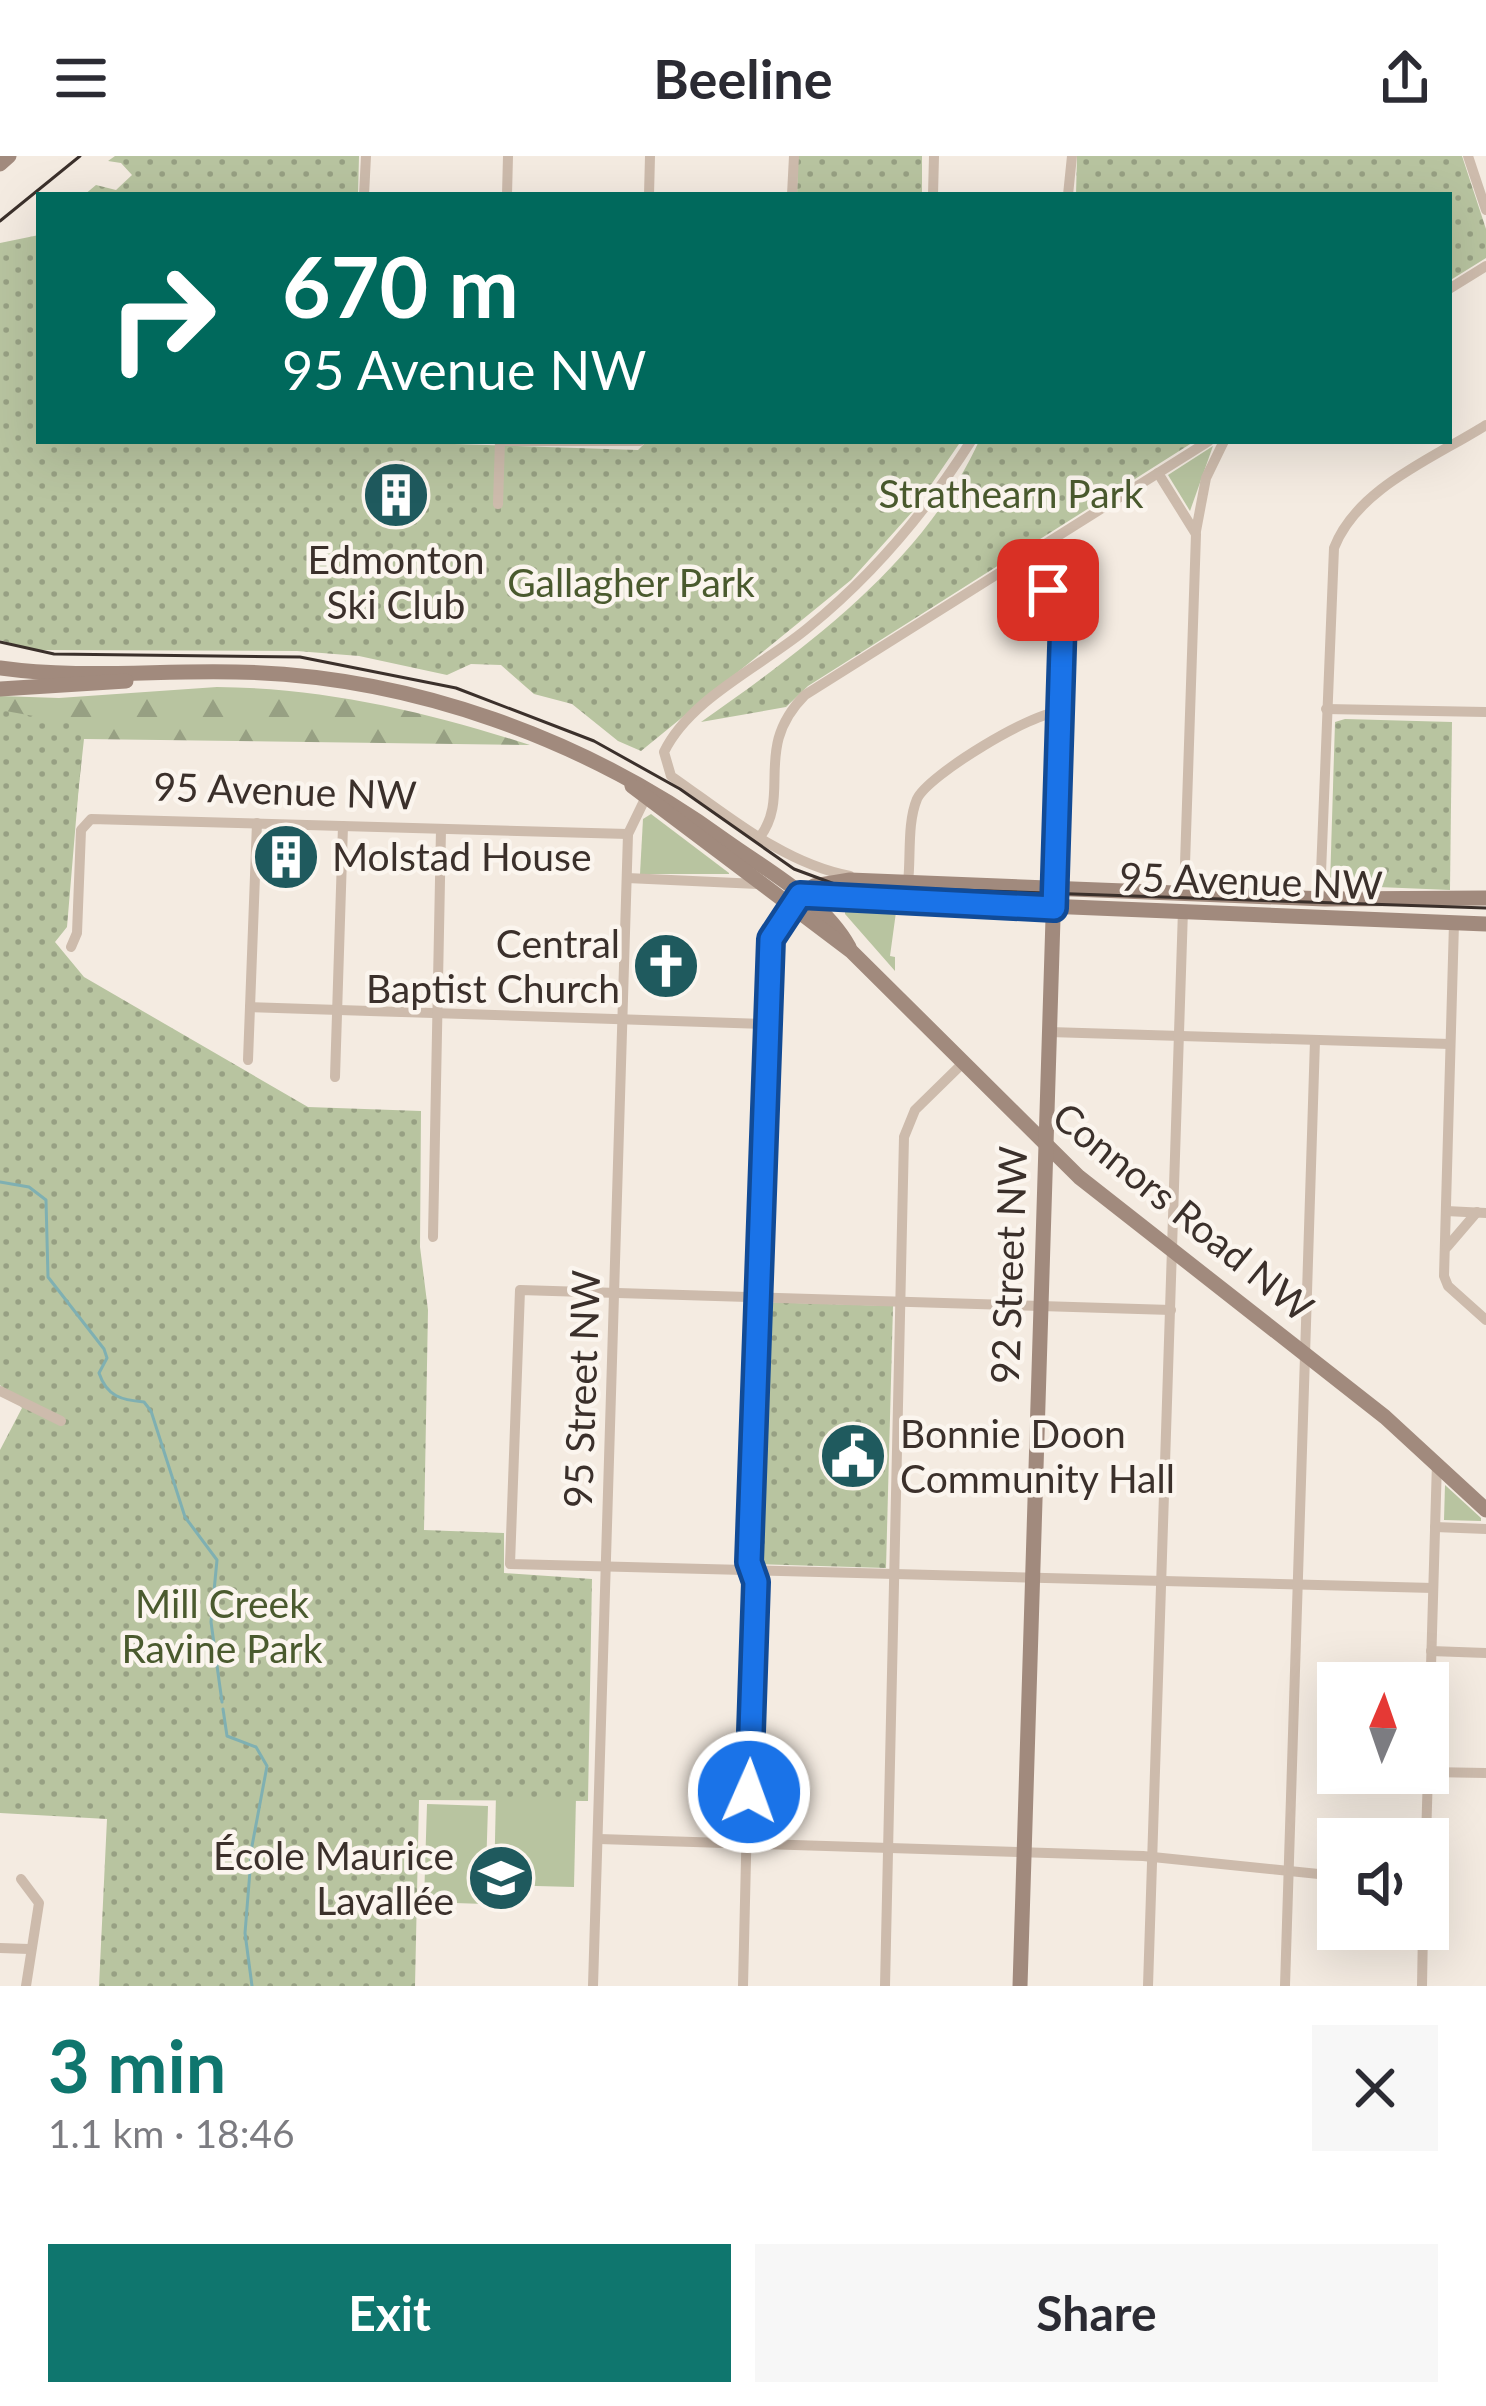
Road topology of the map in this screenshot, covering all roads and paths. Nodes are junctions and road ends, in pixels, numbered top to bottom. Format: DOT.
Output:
graph roads {
  1 [pos="9,156"];
  2 [pos="365,156"];
  3 [pos="508,156"];
  4 [pos="650,156"];
  5 [pos="794,156"];
  6 [pos="934,156"];
  7 [pos="1072,156"];
  8 [pos="1468,156"];
  9 [pos="0,164"];
  10 [pos="364,192"];
  11 [pos="507,192"];
  12 [pos="649,192"];
  13 [pos="792,192"];
  14 [pos="933,192"];
  15 [pos="1068,192"];
  16 [pos="1486,210"];
  17 [pos="1486,266"];
  18 [pos="1452,287"];
  19 [pos="1486,425"];
  20 [pos="500,444"];
  21 [pos="969,444"];
  22 [pos="1204,444"];
  23 [pos="1223,444"];
  24 [pos="1158,473"];
  25 [pos="498,504"];
  26 [pos="1196,534"];
  27 [pos="1028,556"];
  28 [pos="0,668"];
  29 [pos="176,673"];
  30 [pos="0,688"];
  31 [pos="1326,709"];
  32 [pos="1060,712"];
  33 [pos="1486,712"];
  34 [pos="632,786"];
  35 [pos="646,799"];
  36 [pos="257,824"];
  37 [pos="343,826"];
  38 [pos="441,829"];
  39 [pos="628,835"];
  40 [pos="760,837"];
  41 [pos="627,878"];
  42 [pos="876,881"];
  43 [pos="908,883"];
  44 [pos="758,884"];
  45 [pos="1054,886"];
  46 [pos="1320,898"];
  47 [pos="1486,898"];
  48 [pos="849,899"];
  49 [pos="794,901"];
  50 [pos="1184,902"];
  51 [pos="1054,908"];
  52 [pos="1454,923"];
  53 [pos="1486,924"];
  54 [pos="842,934"];
  55 [pos="71,947"];
  56 [pos="851,951"];
  57 [pos="250,1007"];
  58 [pos="337,1010"];
  59 [pos="436,1014"];
  60 [pos="622,1020"];
  61 [pos="765,1024"];
  62 [pos="1049,1032"];
  63 [pos="1179,1036"];
  64 [pos="1315,1040"];
  65 [pos="1450,1044"];
  66 [pos="248,1060"];
  67 [pos="962,1064"];
  68 [pos="335,1077"];
  69 [pos="1047,1104"];
  70 [pos="1016,1118"];
  71 [pos="1046,1147"];
  72 [pos="1079,1177"];
  73 [pos="1045,1194"];
  74 [pos="1446,1211"];
  75 [pos="1481,1213"];
  76 [pos="433,1237"];
  77 [pos="1173,1250"];
  78 [pos="1445,1250"];
  79 [pos="615,1292"];
  80 [pos="757,1297"];
  81 [pos="900,1301"];
  82 [pos="1042,1305"];
  83 [pos="1171,1310"];
  84 [pos="1486,1320"];
  85 [pos="1306,1330"];
  86 [pos="1279,1334"];
  87 [pos="1306,1354"];
  88 [pos="0,1391"];
  89 [pos="61,1421"];
  90 [pos="1437,1462"];
  91 [pos="1486,1510"];
  92 [pos="1435,1527"];
  93 [pos="1486,1529"];
  94 [pos="606,1566"];
  95 [pos="752,1570"];
  96 [pos="894,1574"];
  97 [pos="1033,1577"];
  98 [pos="1162,1581"];
  99 [pos="1298,1584"];
  100 [pos="1433,1588"];
  101 [pos="1431,1651"];
  102 [pos="1486,1653"];
  103 [pos="1431,1662"];
  104 [pos="1449,1772"];
  105 [pos="1486,1773"];
  106 [pos="599,1840"];
  107 [pos="748,1844"];
  108 [pos="890,1847"];
  109 [pos="1024,1852"];
  110 [pos="1153,1857"];
  111 [pos="1288,1871"];
  112 [pos="1317,1874"];
  113 [pos="21,1879"];
  114 [pos="0,1948"];
  115 [pos="29,1949"];
  116 [pos="1423,1950"];
  117 [pos="26,1986"];
  118 [pos="593,1986"];
  119 [pos="743,1986"];
  120 [pos="885,1986"];
  121 [pos="1020,1986"];
  122 [pos="1148,1986"];
  123 [pos="1285,1986"];
  124 [pos="1422,1986"];
  1 -- 9 [label="street"];
  2 -- 10 [label="street"];
  3 -- 11 [label="street"];
  4 -- 12 [label="street"];
  5 -- 13 [label="street"];
  6 -- 14 [label="street"];
  7 -- 15 [label="street"];
  8 -- 16 [label="street"];
  17 -- 18 [label="street"];
  19 -- 31 [label="street"];
  20 -- 25 [label="street"];
  21 -- 40 [label="street, 95 Avenue NW"];
  22 -- 24 [label="street"];
  23 -- 26 [label="street"];
  24 -- 26 [label="street"];
  24 -- 27 [label="street"];
  26 -- 50 [label="street"];
  27 -- 32 [label="street, 92 Street NW"];
  27 -- 40 [label="street"];
  28 -- 29 [label="street, Connors Road NW"];
  29 -- 30 [label="street, Connors Road NW"];
  29 -- 34 [label="street, Connors Road NW"];
  31 -- 33 [label="street"];
  31 -- 46 [label="street"];
  32 -- 43 [label="street"];
  32 -- 45 [label="street, 92 Street NW"];
  34 -- 35 [label="street, Connors Road NW"];
  34 -- 49 [label="street, Connors Road NW"];
  35 -- 39 [label="street, 95 Street NW"];
  35 -- 44 [label="street, Connors Road NW"];
  36 -- 37 [label="street, 95 Avenue NW"];
  36 -- 55 [label="street, 95 Avenue NW"];
  36 -- 57 [label="street"];
  37 -- 38 [label="street, 95 Avenue NW"];
  37 -- 58 [label="street"];
  38 -- 39 [label="street, 95 Avenue NW"];
  38 -- 59 [label="street"];
  39 -- 41 [label="street, 95 Street NW"];
  40 -- 42 [label="street, 95 Avenue NW"];
  41 -- 44 [label="street"];
  41 -- 60 [label="street, 95 Street NW"];
  42 -- 43 [label="street, 95 Avenue NW"];
  42 -- 49 [label="street, 95 Avenue NW"];
  43 -- 45 [label="street, 95 Avenue NW"];
  44 -- 49 [label="street, Connors Road NW"];
  45 -- 50 [label="street, 95 Avenue NW"];
  45 -- 51 [label="street, 92 Street NW"];
  46 -- 47 [label="street, 95 Avenue NW"];
  46 -- 50 [label="street, 95 Avenue NW"];
  48 -- 49 [label="street, 95 Avenue NW"];
  48 -- 51 [label="street, 95 Avenue NW"];
  48 -- 54 [label="street"];
  49 -- 54 [label="street, Connors Road NW"];
  49 -- 56 [label="street, Connors Road NW"];
  49 -- 61 [label="street"];
  50 -- 51 [label="street, 95 Avenue NW"];
  50 -- 52 [label="street, 95 Avenue NW"];
  50 -- 63 [label="street"];
  51 -- 62 [label="street, 92 Street NW"];
  52 -- 53 [label="street, 95 Avenue NW"];
  52 -- 65 [label="street"];
  54 -- 56 [label="street, Connors Road NW"];
  56 -- 67 [label="street, Connors Road NW"];
  57 -- 58 [label="street"];
  57 -- 66 [label="street"];
  58 -- 59 [label="street"];
  58 -- 68 [label="street"];
  59 -- 60 [label="street"];
  59 -- 76 [label="street"];
  60 -- 61 [label="street"];
  60 -- 79 [label="street, 95 Street NW"];
  61 -- 80 [label="street"];
  62 -- 63 [label="street"];
  62 -- 69 [label="street, 92 Street NW"];
  63 -- 64 [label="street"];
  63 -- 77 [label="street"];
  64 -- 65 [label="street"];
  64 -- 85 [label="street"];
  65 -- 74 [label="street"];
  67 -- 70 [label="street, Connors Road NW"];
  67 -- 81 [label="street"];
  69 -- 70 [label="street"];
  69 -- 71 [label="street, 92 Street NW"];
  70 -- 71 [label="street, Connors Road NW"];
  71 -- 72 [label="street, Connors Road NW"];
  71 -- 73 [label="street, 92 Street NW"];
  72 -- 73 [label="street"];
  72 -- 77 [label="street, Connors Road NW"];
  73 -- 82 [label="street, 92 Street NW"];
  74 -- 75 [label="street"];
  74 -- 78 [label="street"];
  75 -- 78 [label="street"];
  77 -- 83 [label="street"];
  77 -- 86 [label="street, Connors Road NW"];
  78 -- 84 [label="street"];
  79 -- 80 [label="street"];
  79 -- 94 [label="street, 95 Street NW"];
  79 -- 94 [label="street"];
  80 -- 81 [label="street"];
  80 -- 95 [label="street"];
  81 -- 82 [label="street"];
  81 -- 96 [label="street"];
  82 -- 83 [label="street"];
  82 -- 97 [label="street, 92 Street NW"];
  83 -- 98 [label="street"];
  85 -- 86 [label="street"];
  85 -- 87 [label="street"];
  86 -- 87 [label="street, Connors Road NW"];
  87 -- 90 [label="street, Connors Road NW"];
  87 -- 99 [label="street"];
  88 -- 89 [label="street"];
  90 -- 91 [label="street, Connors Road NW"];
  90 -- 92 [label="street"];
  92 -- 93 [label="street"];
  92 -- 100 [label="street"];
  94 -- 95 [label="street"];
  94 -- 106 [label="street, 95 Street NW"];
  95 -- 96 [label="street"];
  95 -- 107 [label="street"];
  96 -- 97 [label="street"];
  96 -- 108 [label="street"];
  97 -- 98 [label="street"];
  97 -- 109 [label="street, 92 Street NW"];
  98 -- 99 [label="street"];
  98 -- 110 [label="street"];
  99 -- 100 [label="street"];
  99 -- 111 [label="street"];
  100 -- 101 [label="street"];
  101 -- 102 [label="street"];
  101 -- 103 [label="street"];
  104 -- 105 [label="street"];
  106 -- 107 [label="street"];
  106 -- 118 [label="street, 95 Street NW"];
  107 -- 108 [label="street"];
  107 -- 119 [label="street"];
  108 -- 109 [label="street"];
  108 -- 120 [label="street"];
  109 -- 110 [label="street"];
  109 -- 121 [label="street, 92 Street NW"];
  110 -- 111 [label="street"];
  110 -- 122 [label="street"];
  111 -- 112 [label="street"];
  111 -- 123 [label="street"];
  113 -- 115 [label="street"];
  114 -- 115 [label="street"];
  115 -- 117 [label="street"];
  116 -- 124 [label="street"];
}
